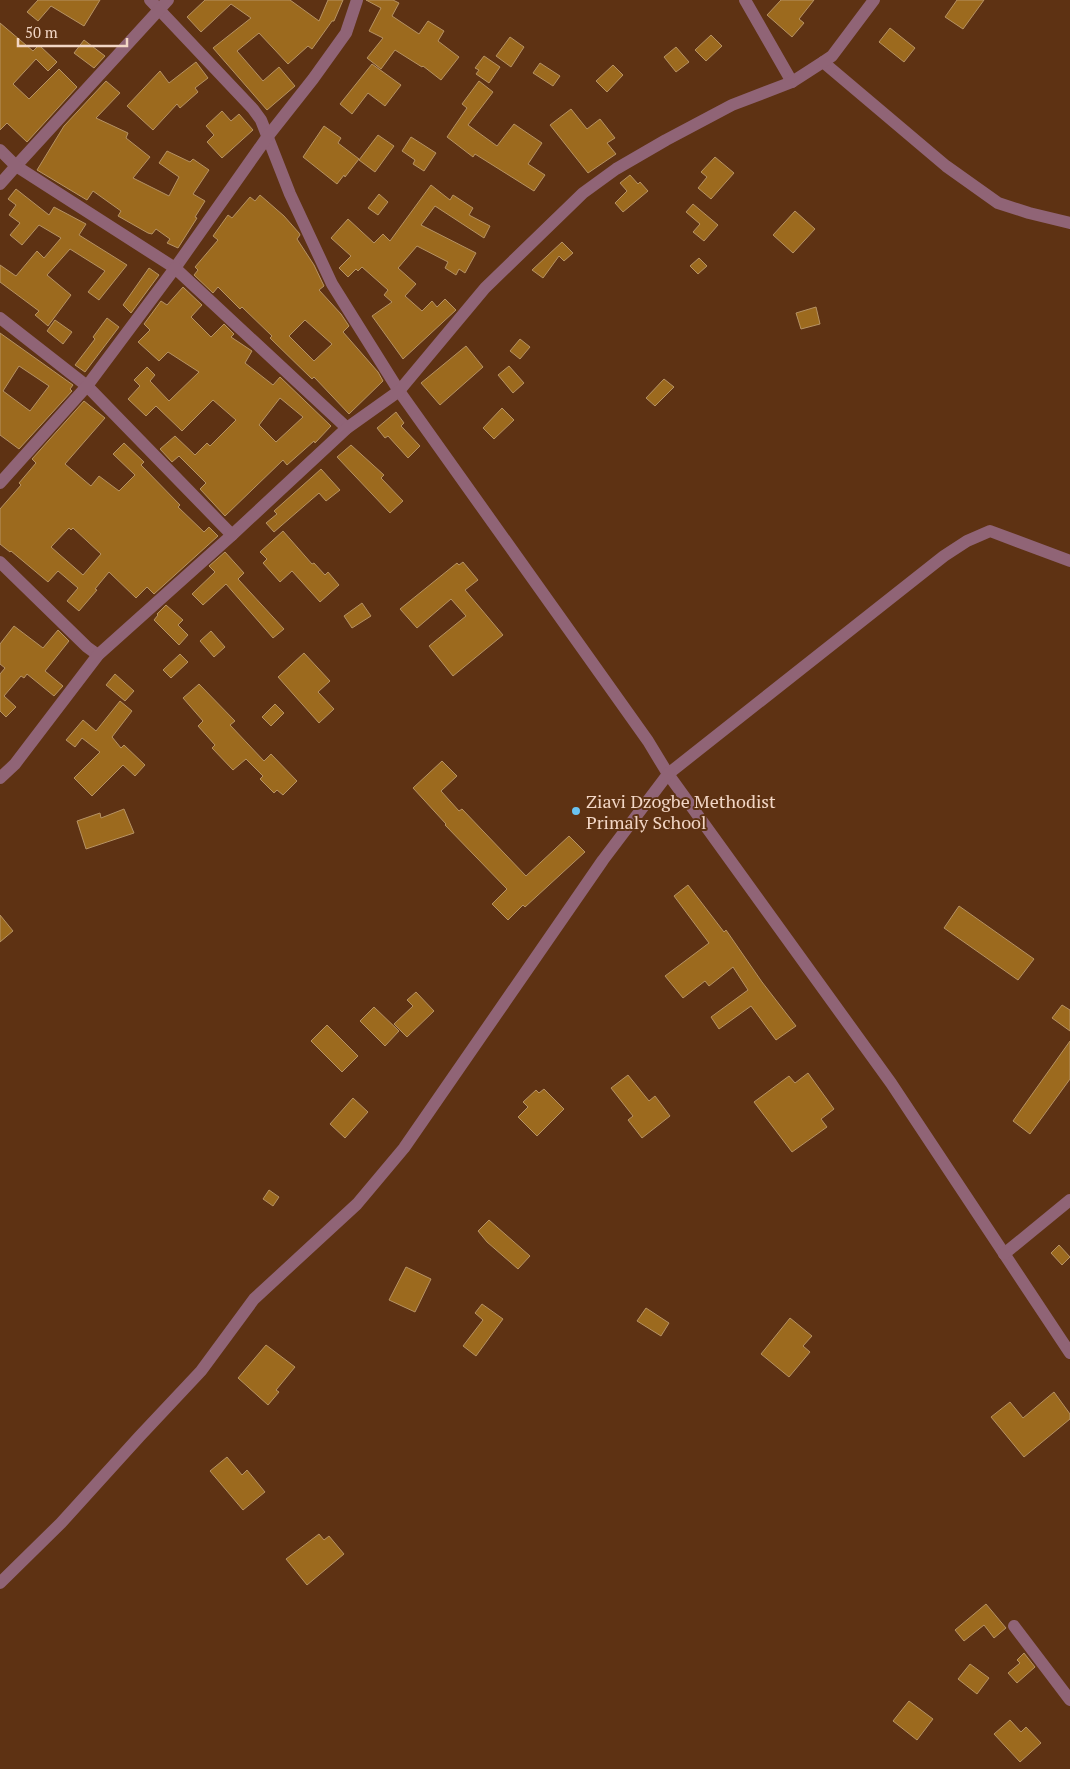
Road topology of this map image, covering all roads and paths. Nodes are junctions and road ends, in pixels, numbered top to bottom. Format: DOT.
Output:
graph roads {
  1 [pos="150,0"];
  2 [pos="168,0"];
  3 [pos="357,0"];
  4 [pos="745,0"];
  5 [pos="874,0"];
  6 [pos="159,10"];
  7 [pos="822,62"];
  8 [pos="792,82"];
  9 [pos="268,136"];
  10 [pos="0,150"];
  11 [pos="16,166"];
  12 [pos="0,184"];
  13 [pos="1070,223"];
  14 [pos="175,268"];
  15 [pos="0,318"];
  16 [pos="87,386"];
  17 [pos="399,391"];
  18 [pos="347,428"];
  19 [pos="0,483"];
  20 [pos="232,535"];
  21 [pos="1070,561"];
  22 [pos="0,562"];
  23 [pos="98,655"];
  24 [pos="668,774"];
  25 [pos="0,778"];
  26 [pos="1070,1200"];
  27 [pos="1004,1254"];
  28 [pos="1070,1352"];
  29 [pos="0,1583"];
  30 [pos="1014,1626"];
  31 [pos="1070,1700"];
  1 -- 6 [label="street"];
  2 -- 6 [label="street"];
  3 -- 9 [label="street"];
  4 -- 8 [label="street"];
  5 -- 7 [label="street"];
  6 -- 9 [label="street"];
  6 -- 11 [label="street"];
  7 -- 8 [label="street"];
  7 -- 13 [label="street"];
  8 -- 17 [label="street"];
  9 -- 14 [label="street"];
  9 -- 17 [label="street"];
  10 -- 11 [label="street"];
  11 -- 12 [label="street"];
  11 -- 14 [label="street"];
  14 -- 16 [label="street"];
  14 -- 18 [label="street"];
  15 -- 16 [label="street"];
  16 -- 19 [label="street"];
  16 -- 20 [label="street"];
  17 -- 18 [label="street"];
  17 -- 24 [label="street"];
  18 -- 20 [label="street"];
  20 -- 23 [label="street"];
  21 -- 24 [label="street"];
  22 -- 23 [label="street"];
  23 -- 25 [label="street"];
  24 -- 27 [label="street"];
  24 -- 29 [label="street"];
  26 -- 27 [label="street"];
  27 -- 28 [label="street"];
  30 -- 31 [label="street"];
}
